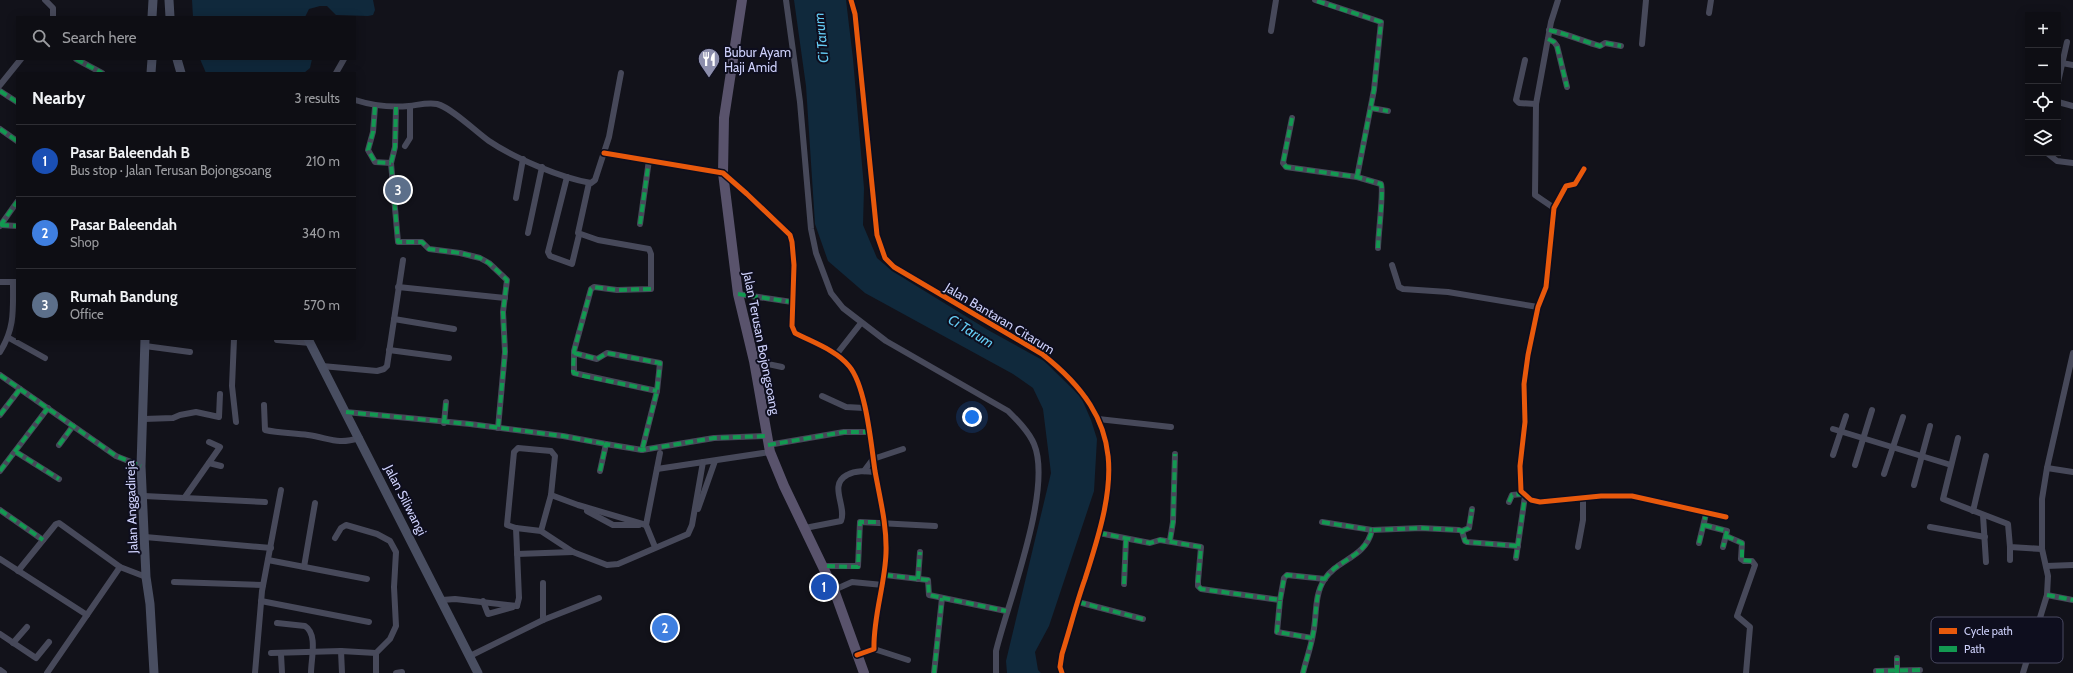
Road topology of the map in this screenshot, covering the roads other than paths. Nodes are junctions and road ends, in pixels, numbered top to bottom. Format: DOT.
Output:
graph roads {
  1 [pos="45,0"];
  2 [pos="152,0"];
  3 [pos="169,0"];
  4 [pos="742,0"];
  5 [pos="786,0"];
  6 [pos="851,0"];
  7 [pos="1276,0"];
  8 [pos="1317,0"];
  9 [pos="1558,0"];
  10 [pos="1646,0"];
  11 [pos="1711,0"];
  12 [pos="1709,13"];
  13 [pos="53,16"];
  14 [pos="152,16"];
  15 [pos="170,16"];
  16 [pos="1549,30"];
  17 [pos="1271,31"];
  18 [pos="1548,39"];
  19 [pos="2067,42"];
  20 [pos="1642,44"];
  21 [pos="1621,46"];
  22 [pos="20,60"];
  23 [pos="78,60"];
  24 [pos="152,60"];
  25 [pos="177,60"];
  26 [pos="343,60"];
  27 [pos="1525,60"];
  28 [pos="2062,63"];
  29 [pos="2073,65"];
  30 [pos="2061,68"];
  31 [pos="100,72"];
  32 [pos="151,72"];
  33 [pos="181,72"];
  34 [pos="337,72"];
  35 [pos="621,73"];
  36 [pos="0,85"];
  37 [pos="1567,87"];
  38 [pos="0,91"];
  39 [pos="356,100"];
  40 [pos="16,101"];
  41 [pos="2061,103"];
  42 [pos="1536,104"];
  43 [pos="375,106"];
  44 [pos="410,106"];
  45 [pos="2073,106"];
  46 [pos="396,107"];
  47 [pos="1371,108"];
  48 [pos="1388,111"];
  49 [pos="1292,118"];
  50 [pos="0,129"];
  51 [pos="16,140"];
  52 [pos="405,146"];
  53 [pos="604,153"];
  54 [pos="2051,156"];
  55 [pos="523,159"];
  56 [pos="649,160"];
  57 [pos="391,163"];
  58 [pos="2073,163"];
  59 [pos="542,167"];
  60 [pos="1584,169"];
  61 [pos="723,173"];
  62 [pos="1357,177"];
  63 [pos="567,178"];
  64 [pos="589,183"];
  65 [pos="516,198"];
  66 [pos="16,203"];
  67 [pos="1554,208"];
  68 [pos="640,224"];
  69 [pos="1,225"];
  70 [pos="16,226"];
  71 [pos="528,233"];
  72 [pos="579,235"];
  73 [pos="1378,248"];
  74 [pos="403,260"];
  75 [pos="1392,265"];
  76 [pos="0,282"];
  77 [pos="15,282"];
  78 [pos="398,287"];
  79 [pos="738,294"];
  80 [pos="505,298"];
  81 [pos="792,302"];
  82 [pos="1538,307"];
  83 [pos="394,319"];
  84 [pos="861,323"];
  85 [pos="454,329"];
  86 [pos="9,338"];
  87 [pos="234,340"];
  88 [pos="277,340"];
  89 [pos="309,341"];
  90 [pos="145,342"];
  91 [pos="389,350"];
  92 [pos="0,352"];
  93 [pos="190,352"];
  94 [pos="2073,353"];
  95 [pos="574,354"];
  96 [pos="836,355"];
  97 [pos="45,358"];
  98 [pos="449,358"];
  99 [pos="754,361"];
  100 [pos="322,366"];
  101 [pos="782,367"];
  102 [pos="0,375"];
  103 [pos="2070,378"];
  104 [pos="20,389"];
  105 [pos="657,391"];
  106 [pos="220,394"];
  107 [pos="822,396"];
  108 [pos="446,402"];
  109 [pos="264,405"];
  110 [pos="48,408"];
  111 [pos="864,408"];
  112 [pos="1872,410"];
  113 [pos="346,412"];
  114 [pos="0,415"];
  115 [pos="1846,416"];
  116 [pos="1903,417"];
  117 [pos="144,419"];
  118 [pos="1098,419"];
  119 [pos="236,422"];
  120 [pos="444,422"];
  121 [pos="73,426"];
  122 [pos="1930,426"];
  123 [pos="1171,427"];
  124 [pos="498,428"];
  125 [pos="1833,429"];
  126 [pos="869,432"];
  127 [pos="1840,432"];
  128 [pos="360,438"];
  129 [pos="1864,438"];
  130 [pos="1958,438"];
  131 [pos="209,442"];
  132 [pos="606,444"];
  133 [pos="768,444"];
  134 [pos="59,445"];
  135 [pos="1893,447"];
  136 [pos="903,449"];
  137 [pos="642,450"];
  138 [pos="16,452"];
  139 [pos="660,453"];
  140 [pos="1175,454"];
  141 [pos="1833,455"];
  142 [pos="1921,456"];
  143 [pos="1986,456"];
  144 [pos="873,459"];
  145 [pos="715,461"];
  146 [pos="703,462"];
  147 [pos="209,463"];
  148 [pos="137,465"];
  149 [pos="1855,465"];
  150 [pos="1951,465"];
  151 [pos="221,466"];
  152 [pos="2047,468"];
  153 [pos="657,469"];
  154 [pos="0,471"];
  155 [pos="864,471"];
  156 [pos="600,472"];
  157 [pos="875,472"];
  158 [pos="2073,472"];
  159 [pos="1884,474"];
  160 [pos="59,479"];
  161 [pos="1914,485"];
  162 [pos="281,490"];
  163 [pos="550,495"];
  164 [pos="1524,495"];
  165 [pos="144,496"];
  166 [pos="185,498"];
  167 [pos="1583,498"];
  168 [pos="265,502"];
  169 [pos="1509,502"];
  170 [pos="315,503"];
  171 [pos="1472,509"];
  172 [pos="0,510"];
  173 [pos="1973,511"];
  174 [pos="1706,514"];
  175 [pos="1984,515"];
  176 [pos="1726,517"];
  177 [pos="885,522"];
  178 [pos="1322,522"];
  179 [pos="646,525"];
  180 [pos="692,525"];
  181 [pos="1704,525"];
  182 [pos="935,526"];
  183 [pos="1930,527"];
  184 [pos="516,528"];
  185 [pos="805,528"];
  186 [pos="1372,530"];
  187 [pos="541,531"];
  188 [pos="1462,531"];
  189 [pos="1099,533"];
  190 [pos="1726,536"];
  191 [pos="145,537"];
  192 [pos="1984,537"];
  193 [pos="335,538"];
  194 [pos="1126,539"];
  195 [pos="43,540"];
  196 [pos="1170,540"];
  197 [pos="1699,543"];
  198 [pos="655,546"];
  199 [pos="1518,546"];
  200 [pos="1578,547"];
  201 [pos="1723,547"];
  202 [pos="2010,547"];
  203 [pos="267,548"];
  204 [pos="2042,549"];
  205 [pos="573,552"];
  206 [pos="920,552"];
  207 [pos="517,554"];
  208 [pos="1516,558"];
  209 [pos="0,559"];
  210 [pos="268,560"];
  211 [pos="2010,560"];
  212 [pos="1986,562"];
  213 [pos="2073,565"];
  214 [pos="304,566"];
  215 [pos="827,566"];
  216 [pos="2046,566"];
  217 [pos="120,568"];
  218 [pos="18,571"];
  219 [pos="885,575"];
  220 [pos="146,577"];
  221 [pos="367,579"];
  222 [pos="918,579"];
  223 [pos="1325,579"];
  224 [pos="174,582"];
  225 [pos="543,583"];
  226 [pos="1124,584"];
  227 [pos="264,585"];
  228 [pos="883,585"];
  229 [pos="834,590"];
  230 [pos="2047,594"];
  231 [pos="599,598"];
  232 [pos="942,598"];
  233 [pos="442,600"];
  234 [pos="1280,600"];
  235 [pos="2073,600"];
  236 [pos="261,601"];
  237 [pos="483,602"];
  238 [pos="1078,602"];
  239 [pos="517,606"];
  240 [pos="1006,611"];
  241 [pos="87,615"];
  242 [pos="2040,617"];
  243 [pos="1143,619"];
  244 [pos="543,620"];
  245 [pos="369,622"];
  246 [pos="277,623"];
  247 [pos="27,627"];
  248 [pos="0,634"];
  249 [pos="1312,638"];
  250 [pos="49,642"];
  251 [pos="13,643"];
  252 [pos="874,649"];
  253 [pos="341,651"];
  254 [pos="312,652"];
  255 [pos="271,653"];
  256 [pos="376,653"];
  257 [pos="281,654"];
  258 [pos="470,656"];
  259 [pos="857,656"];
  260 [pos="1898,658"];
  261 [pos="908,660"];
  262 [pos="2026,663"];
  263 [pos="0,670"];
  264 [pos="1920,670"];
  265 [pos="1876,671"];
  266 [pos="1897,672"];
  267 [pos="4,673"];
  268 [pos="47,673"];
  269 [pos="154,673"];
  270 [pos="255,673"];
  271 [pos="282,673"];
  272 [pos="311,673"];
  273 [pos="342,673"];
  274 [pos="376,673"];
  275 [pos="478,673"];
  276 [pos="864,673"];
  277 [pos="934,673"];
  278 [pos="996,673"];
  279 [pos="1062,673"];
  280 [pos="1303,673"];
  281 [pos="1746,673"];
  282 [pos="2023,673"];
  1 -- 13 [label="street"];
  2 -- 14 [label="main road"];
  3 -- 15 [label="main road"];
  4 -- 61 [label="main road, Jalan Terusan Bojongsoang"];
  5 -- 84 [label="street"];
  6 -- 118 [label="street, Jalan Bantaran Citarum"];
  7 -- 17 [label="street"];
  8 -- 47 [label="street"];
  9 -- 16 [label="street"];
  10 -- 20 [label="street"];
  11 -- 12 [label="street"];
  16 -- 18 [label="street"];
  16 -- 21 [label="street"];
  18 -- 37 [label="street"];
  18 -- 42 [label="street"];
  19 -- 28 [label="street"];
  22 -- 36 [label="street"];
  23 -- 31 [label="street"];
  24 -- 32 [label="main road"];
  25 -- 33 [label="main road"];
  26 -- 34 [label="street"];
  27 -- 42 [label="street"];
  28 -- 29 [label="street"];
  28 -- 30 [label="street"];
  35 -- 53 [label="street"];
  38 -- 40 [label="street"];
  39 -- 43 [label="street"];
  41 -- 45 [label="street"];
  42 -- 67 [label="street"];
  43 -- 46 [label="street"];
  43 -- 57 [label="street"];
  44 -- 46 [label="street"];
  44 -- 52 [label="street"];
  44 -- 55 [label="street"];
  46 -- 57 [label="street"];
  47 -- 48 [label="street"];
  47 -- 62 [label="street"];
  49 -- 62 [label="street"];
  50 -- 51 [label="street"];
  53 -- 56 [label="street"];
  53 -- 64 [label="street"];
  54 -- 58 [label="street"];
  55 -- 59 [label="street"];
  55 -- 65 [label="street"];
  56 -- 61 [label="street"];
  56 -- 68 [label="street"];
  57 -- 80 [label="street"];
  59 -- 63 [label="street"];
  59 -- 71 [label="street"];
  60 -- 67 [label="street"];
  61 -- 79 [label="main road, Jalan Terusan Bojongsoang"];
  61 -- 81 [label="street"];
  62 -- 73 [label="street"];
  63 -- 64 [label="street"];
  63 -- 72 [label="street"];
  64 -- 72 [label="street"];
  66 -- 69 [label="street"];
  67 -- 82 [label="street"];
  69 -- 70 [label="street"];
  72 -- 95 [label="street"];
  74 -- 78 [label="street"];
  75 -- 82 [label="street"];
  76 -- 77 [label="street"];
  77 -- 86 [label="street"];
  78 -- 80 [label="street"];
  78 -- 83 [label="street"];
  79 -- 81 [label="street"];
  79 -- 99 [label="main road, Jalan Terusan Bojongsoang"];
  80 -- 124 [label="street"];
  81 -- 96 [label="street"];
  82 -- 164 [label="street"];
  83 -- 85 [label="street"];
  83 -- 91 [label="street"];
  84 -- 96 [label="street"];
  84 -- 240 [label="street"];
  86 -- 92 [label="street"];
  86 -- 97 [label="street"];
  87 -- 119 [label="street"];
  88 -- 89 [label="street"];
  89 -- 100 [label="main road, Jalan Siliwangi"];
  90 -- 93 [label="street"];
  90 -- 117 [label="main road, Jalan Anggadireja"];
  91 -- 98 [label="street"];
  91 -- 100 [label="street"];
  94 -- 103 [label="street"];
  95 -- 105 [label="street"];
  95 -- 105 [label="street"];
  96 -- 111 [label="street"];
  99 -- 101 [label="street"];
  99 -- 133 [label="main road, Jalan Terusan Bojongsoang"];
  100 -- 113 [label="main road, Jalan Siliwangi"];
  102 -- 104 [label="street"];
  103 -- 152 [label="street"];
  104 -- 110 [label="street"];
  104 -- 114 [label="street"];
  105 -- 137 [label="street"];
  106 -- 117 [label="street"];
  107 -- 111 [label="street"];
  108 -- 120 [label="street"];
  109 -- 128 [label="street"];
  110 -- 121 [label="street"];
  110 -- 138 [label="street"];
  111 -- 126 [label="street"];
  112 -- 129 [label="street"];
  113 -- 120 [label="street"];
  113 -- 128 [label="main road, Jalan Siliwangi"];
  115 -- 127 [label="street"];
  116 -- 135 [label="street"];
  117 -- 148 [label="main road, Jalan Anggadireja"];
  118 -- 123 [label="street"];
  118 -- 189 [label="street, Jalan Bantaran Citarum"];
  120 -- 124 [label="street"];
  121 -- 134 [label="street"];
  121 -- 148 [label="street"];
  122 -- 142 [label="street"];
  124 -- 132 [label="street"];
  125 -- 127 [label="street"];
  126 -- 133 [label="street"];
  126 -- 144 [label="street"];
  127 -- 129 [label="street"];
  127 -- 141 [label="street"];
  128 -- 233 [label="main road, Jalan Siliwangi"];
  129 -- 135 [label="street"];
  129 -- 149 [label="street"];
  130 -- 150 [label="street"];
  131 -- 147 [label="street"];
  132 -- 137 [label="street"];
  132 -- 156 [label="street"];
  133 -- 137 [label="street"];
  133 -- 145 [label="street"];
  133 -- 185 [label="main road, Jalan Terusan Bojongsoang"];
  135 -- 142 [label="street"];
  135 -- 159 [label="street"];
  136 -- 144 [label="street"];
  138 -- 154 [label="street"];
  138 -- 160 [label="street"];
  139 -- 153 [label="street"];
  140 -- 196 [label="street"];
  142 -- 150 [label="street"];
  142 -- 161 [label="street"];
  143 -- 173 [label="street"];
  144 -- 155 [label="street"];
  144 -- 157 [label="street"];
  145 -- 146 [label="street"];
  145 -- 180 [label="street"];
  146 -- 153 [label="street"];
  146 -- 180 [label="street"];
  147 -- 151 [label="street"];
  147 -- 166 [label="street"];
  148 -- 165 [label="main road, Jalan Anggadireja"];
  150 -- 173 [label="street"];
  152 -- 158 [label="street"];
  152 -- 204 [label="street"];
  153 -- 179 [label="street"];
  155 -- 157 [label="street"];
  155 -- 185 [label="street"];
  157 -- 177 [label="street"];
  162 -- 203 [label="street"];
  163 -- 179 [label="street"];
  163 -- 184 [label="street"];
  163 -- 187 [label="street"];
  164 -- 167 [label="street"];
  164 -- 169 [label="street"];
  164 -- 199 [label="street"];
  165 -- 166 [label="street"];
  165 -- 191 [label="main road, Jalan Anggadireja"];
  166 -- 168 [label="street"];
  167 -- 174 [label="street"];
  167 -- 200 [label="street"];
  170 -- 214 [label="street"];
  171 -- 188 [label="street"];
  172 -- 195 [label="street"];
  173 -- 175 [label="street"];
  174 -- 176 [label="street"];
  174 -- 181 [label="street"];
  175 -- 192 [label="street"];
  175 -- 202 [label="street"];
  177 -- 182 [label="street"];
  177 -- 215 [label="street"];
  177 -- 219 [label="street"];
  178 -- 186 [label="street"];
  179 -- 198 [label="street"];
  180 -- 198 [label="street"];
  181 -- 190 [label="street"];
  181 -- 197 [label="street"];
  183 -- 192 [label="street"];
  184 -- 187 [label="street"];
  184 -- 207 [label="street"];
  185 -- 229 [label="main road, Jalan Terusan Bojongsoang"];
  186 -- 188 [label="street"];
  186 -- 223 [label="street"];
  187 -- 205 [label="street"];
  188 -- 199 [label="street"];
  189 -- 194 [label="street"];
  189 -- 238 [label="street, Jalan Bantaran Citarum"];
  190 -- 201 [label="street"];
  190 -- 281 [label="street"];
  191 -- 203 [label="street"];
  191 -- 220 [label="main road, Jalan Anggadireja"];
  192 -- 212 [label="street"];
  193 -- 256 [label="street"];
  194 -- 196 [label="street"];
  194 -- 226 [label="street"];
  195 -- 217 [label="street"];
  195 -- 218 [label="street"];
  196 -- 234 [label="street"];
  198 -- 205 [label="street"];
  199 -- 208 [label="street"];
  202 -- 204 [label="street"];
  202 -- 211 [label="street"];
  203 -- 210 [label="street"];
  204 -- 216 [label="street"];
  205 -- 207 [label="street"];
  206 -- 222 [label="street"];
  207 -- 239 [label="street"];
  209 -- 218 [label="street"];
  210 -- 214 [label="street"];
  210 -- 227 [label="street"];
  213 -- 216 [label="street"];
  214 -- 221 [label="street"];
  216 -- 230 [label="street"];
  217 -- 220 [label="street"];
  217 -- 241 [label="street"];
  218 -- 241 [label="street"];
  219 -- 222 [label="street"];
  219 -- 228 [label="street"];
  220 -- 269 [label="main road, Jalan Anggadireja"];
  222 -- 232 [label="street"];
  223 -- 234 [label="street"];
  223 -- 249 [label="street"];
  224 -- 227 [label="street"];
  225 -- 244 [label="street"];
  227 -- 236 [label="street"];
  228 -- 229 [label="street"];
  228 -- 252 [label="street"];
  229 -- 259 [label="main road, Jalan Terusan Bojongsoang"];
  230 -- 235 [label="street"];
  230 -- 242 [label="street"];
  231 -- 244 [label="street"];
  232 -- 240 [label="street"];
  232 -- 277 [label="street"];
  233 -- 237 [label="street"];
  233 -- 258 [label="main road, Jalan Siliwangi"];
  234 -- 249 [label="street"];
  236 -- 245 [label="street"];
  236 -- 270 [label="street"];
  237 -- 239 [label="street"];
  237 -- 239 [label="street"];
  238 -- 243 [label="street"];
  238 -- 279 [label="street, Jalan Bantaran Citarum"];
  240 -- 278 [label="street"];
  241 -- 268 [label="street"];
  244 -- 258 [label="street"];
  246 -- 254 [label="street"];
  247 -- 251 [label="street"];
  248 -- 251 [label="street"];
  249 -- 280 [label="street"];
  250 -- 251 [label="street"];
  252 -- 259 [label="street"];
  252 -- 261 [label="street"];
  253 -- 254 [label="street"];
  253 -- 256 [label="street"];
  253 -- 273 [label="street"];
  254 -- 257 [label="street"];
  254 -- 272 [label="street"];
  255 -- 257 [label="street"];
  256 -- 274 [label="street"];
  257 -- 271 [label="street"];
  258 -- 275 [label="main road, Jalan Siliwangi"];
  259 -- 276 [label="main road, Jalan Terusan Bojongsoang"];
  260 -- 266 [label="street"];
  262 -- 282 [label="street"];
  263 -- 267 [label="street"];
  264 -- 266 [label="street"];
  265 -- 266 [label="street"];
}
